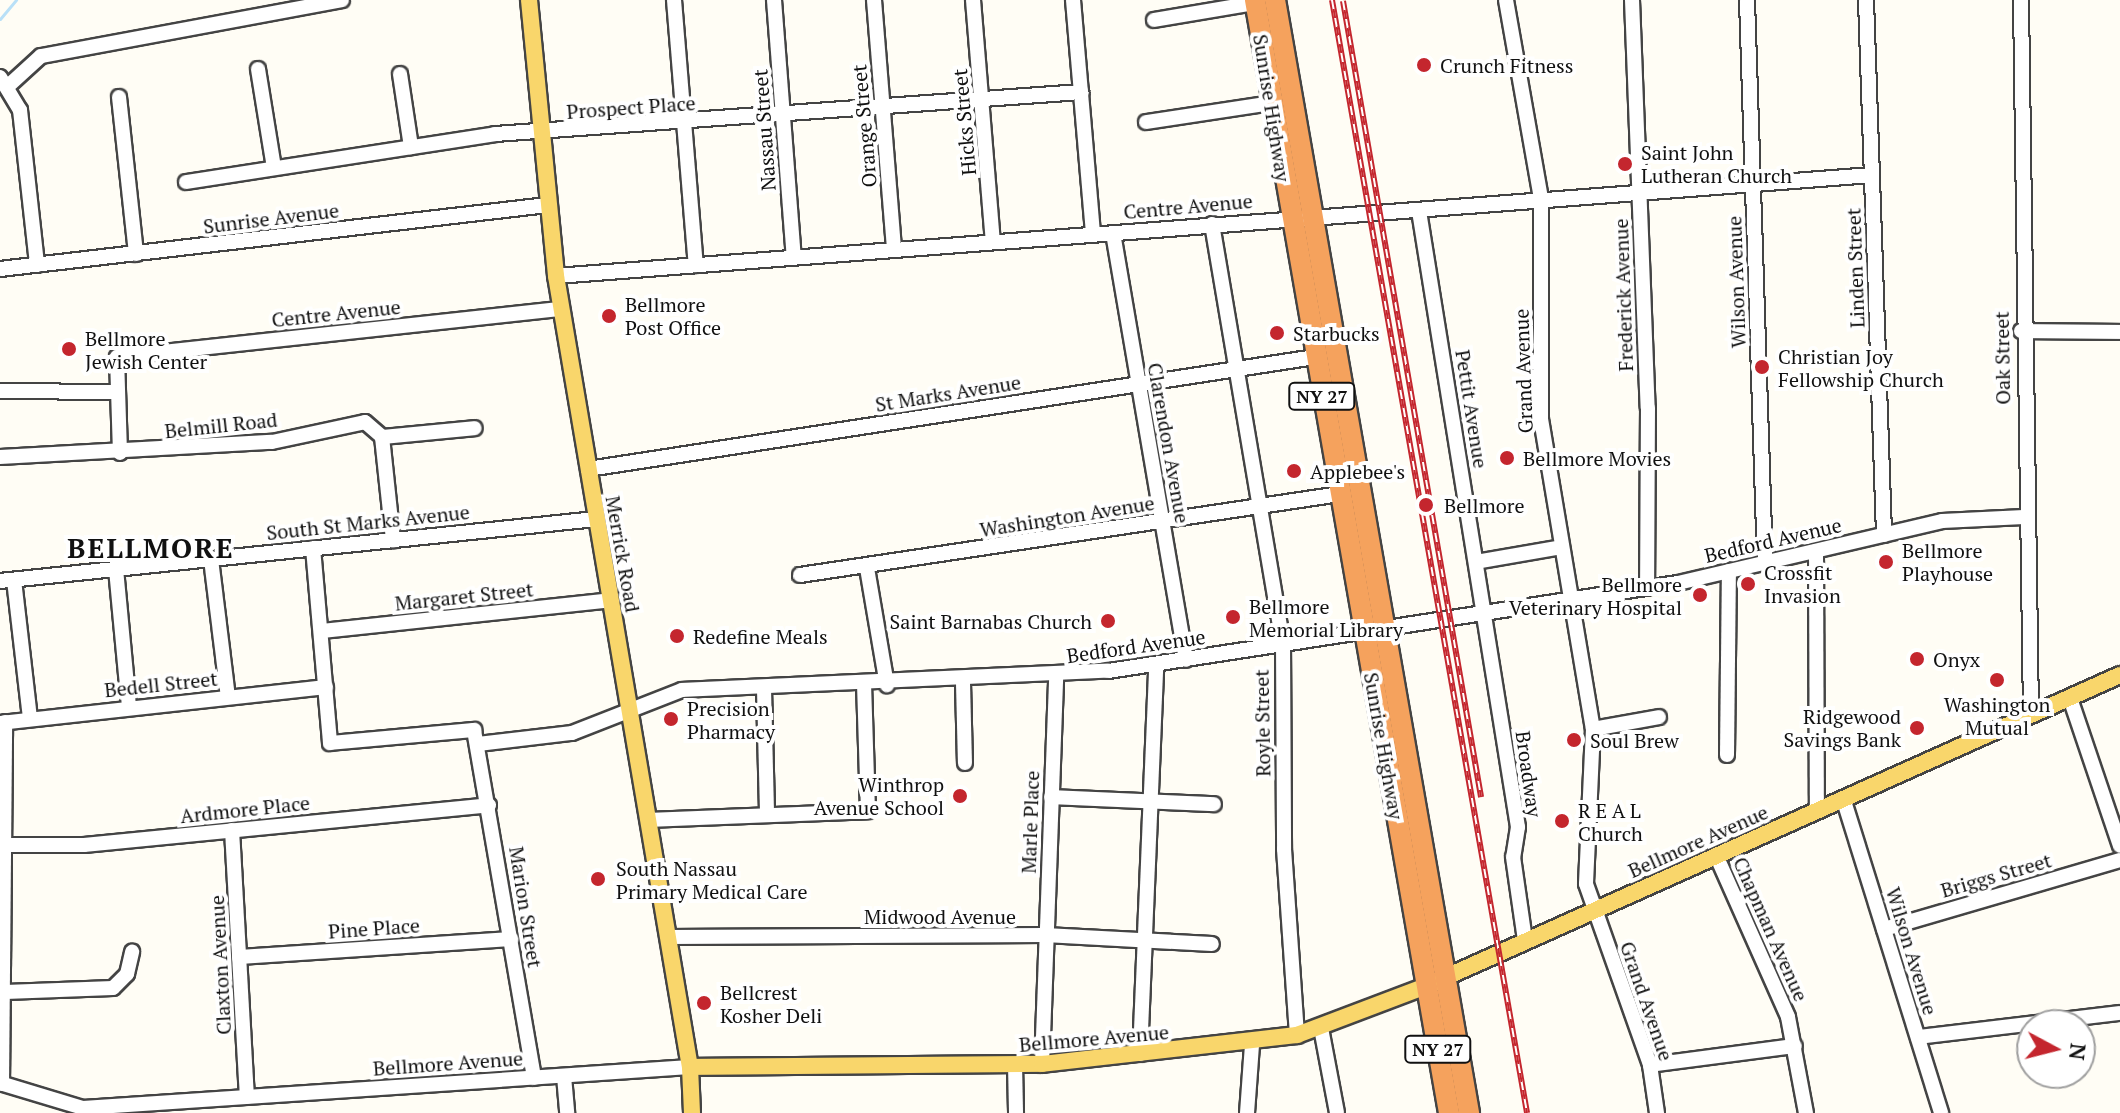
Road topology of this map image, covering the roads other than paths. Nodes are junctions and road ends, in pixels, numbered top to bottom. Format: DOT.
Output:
graph roads {
  1 [pos="342,0"];
  2 [pos="529,0"];
  3 [pos="674,0"];
  4 [pos="774,0"];
  5 [pos="874,0"];
  6 [pos="973,0"];
  7 [pos="1073,0"];
  8 [pos="1506,0"];
  9 [pos="1632,0"];
  10 [pos="1747,0"];
  11 [pos="1866,0"];
  12 [pos="2021,0"];
  13 [pos="1261,1"];
  14 [pos="1154,20"];
  15 [pos="258,69"];
  16 [pos="400,74"];
  17 [pos="4,82"];
  18 [pos="1081,92"];
  19 [pos="119,97"];
  20 [pos="982,101"];
  21 [pos="1271,103"];
  22 [pos="882,108"];
  23 [pos="783,116"];
  24 [pos="1146,122"];
  25 [pos="684,124"];
  26 [pos="540,133"];
  27 [pos="411,147"];
  28 [pos="274,168"];
  29 [pos="1872,175"];
  30 [pos="186,182"];
  31 [pos="1753,184"];
  32 [pos="1639,192"];
  33 [pos="1541,199"];
  34 [pos="547,205"];
  35 [pos="1419,211"];
  36 [pos="1300,217"];
  37 [pos="1212,224"];
  38 [pos="1113,233"];
  39 [pos="1093,234"];
  40 [pos="993,241"];
  41 [pos="894,249"];
  42 [pos="136,254"];
  43 [pos="794,257"];
  44 [pos="37,265"];
  45 [pos="696,265"];
  46 [pos="0,269"];
  47 [pos="556,276"];
  48 [pos="561,309"];
  49 [pos="2021,331"];
  50 [pos="2120,332"];
  51 [pos="1315,357"];
  52 [pos="1237,369"];
  53 [pos="1139,384"];
  54 [pos="0,391"];
  55 [pos="118,392"];
  56 [pos="475,428"];
  57 [pos="382,437"];
  58 [pos="120,453"];
  59 [pos="0,457"];
  60 [pos="588,469"];
  61 [pos="1340,494"];
  62 [pos="1261,506"];
  63 [pos="2024,517"];
  64 [pos="596,519"];
  65 [pos="1162,522"];
  66 [pos="1884,535"];
  67 [pos="393,540"];
  68 [pos="1562,547"];
  69 [pos="313,548"];
  70 [pos="1816,551"];
  71 [pos="211,559"];
  72 [pos="1476,562"];
  73 [pos="1765,563"];
  74 [pos="867,568"];
  75 [pos="116,569"];
  76 [pos="1729,571"];
  77 [pos="800,575"];
  78 [pos="7,580"];
  79 [pos="1647,588"];
  80 [pos="610,600"];
  81 [pos="1571,600"];
  82 [pos="1485,613"];
  83 [pos="1374,630"];
  84 [pos="322,631"];
  85 [pos="1283,643"];
  86 [pos="1186,660"];
  87 [pos="1156,665"];
  88 [pos="2120,675"];
  89 [pos="1056,678"];
  90 [pos="963,683"];
  91 [pos="887,685"];
  92 [pos="864,686"];
  93 [pos="326,687"];
  94 [pos="764,689"];
  95 [pos="228,697"];
  96 [pos="2070,698"];
  97 [pos="129,707"];
  98 [pos="629,709"];
  99 [pos="2031,715"];
  100 [pos="1659,717"];
  101 [pos="30,719"];
  102 [pos="3,722"];
  103 [pos="1593,729"];
  104 [pos="478,744"];
  105 [pos="1727,755"];
  106 [pos="965,763"];
  107 [pos="1051,797"];
  108 [pos="1150,801"];
  109 [pos="1844,801"];
  110 [pos="1214,804"];
  111 [pos="489,805"];
  112 [pos="1817,811"];
  113 [pos="767,814"];
  114 [pos="648,820"];
  115 [pos="232,830"];
  116 [pos="5,845"];
  117 [pos="2120,846"];
  118 [pos="1716,855"];
  119 [pos="2120,860"];
  120 [pos="1594,909"];
  121 [pos="1884,929"];
  122 [pos="1045,935"];
  123 [pos="668,937"];
  124 [pos="511,939"];
  125 [pos="1145,940"];
  126 [pos="1525,940"];
  127 [pos="1212,944"];
  128 [pos="132,952"];
  129 [pos="239,957"];
  130 [pos="1436,981"];
  131 [pos="5,992"];
  132 [pos="2120,1013"];
  133 [pos="1321,1028"];
  134 [pos="1297,1035"];
  135 [pos="1918,1037"];
  136 [pos="1252,1045"];
  137 [pos="1795,1046"];
  138 [pos="1140,1054"];
  139 [pos="1015,1064"];
  140 [pos="1042,1064"];
  141 [pos="1650,1065"];
  142 [pos="690,1067"];
  143 [pos="564,1076"];
  144 [pos="534,1078"];
  145 [pos="1,1084"];
  146 [pos="247,1097"];
  147 [pos="1335,1106"];
  148 [pos="90,1110"];
  149 [pos="567,1113"];
  150 [pos="692,1113"];
  151 [pos="1016,1113"];
  152 [pos="1247,1113"];
  153 [pos="1449,1113"];
  154 [pos="1469,1113"];
  155 [pos="1657,1113"];
  156 [pos="1806,1113"];
  157 [pos="1941,1113"];
  1 -- 17 [label="street"];
  2 -- 26 [label="main road, Merrick Road"];
  3 -- 25 [label="street"];
  4 -- 23 [label="street, Nassau Street"];
  5 -- 22 [label="street, Orange Street"];
  6 -- 20 [label="street, Hicks Street"];
  7 -- 18 [label="street"];
  8 -- 33 [label="street, Grand Avenue"];
  9 -- 32 [label="street, Frederick Avenue"];
  10 -- 31 [label="street, Wilson Avenue"];
  11 -- 29 [label="street, Linden Street"];
  12 -- 49 [label="street, Oak Street"];
  13 -- 14 [label="street"];
  13 -- 21 [label="highway, Sunrise Highway / NY 27"];
  13 -- 36 [label="highway, Sunrise Highway / NY 27"];
  15 -- 28 [label="street"];
  16 -- 27 [label="street"];
  17 -- 44 [label="street"];
  18 -- 20 [label="street, Prospect Place"];
  18 -- 39 [label="street"];
  19 -- 42 [label="street"];
  20 -- 22 [label="street, Prospect Place"];
  20 -- 40 [label="street, Hicks Street"];
  21 -- 24 [label="street"];
  21 -- 36 [label="highway, Sunrise Highway / NY 27"];
  22 -- 23 [label="street, Prospect Place"];
  22 -- 41 [label="street, Orange Street"];
  23 -- 25 [label="street, Prospect Place"];
  23 -- 43 [label="street, Nassau Street"];
  25 -- 26 [label="street, Prospect Place"];
  25 -- 45 [label="street"];
  26 -- 27 [label="street, Prospect Place"];
  26 -- 34 [label="main road, Merrick Road"];
  27 -- 28 [label="street, Prospect Place"];
  28 -- 30 [label="street, Prospect Place"];
  29 -- 31 [label="street, Centre Avenue"];
  29 -- 66 [label="street, Linden Street"];
  31 -- 32 [label="street, Centre Avenue"];
  31 -- 73 [label="street, Wilson Avenue"];
  32 -- 33 [label="street, Centre Avenue"];
  32 -- 79 [label="street, Frederick Avenue"];
  33 -- 35 [label="street, Centre Avenue"];
  33 -- 68 [label="street, Grand Avenue"];
  34 -- 42 [label="street, Sunrise Avenue"];
  34 -- 47 [label="main road, Merrick Road"];
  35 -- 36 [label="street, Centre Avenue"];
  35 -- 72 [label="street, Pettit Avenue"];
  36 -- 37 [label="street, Centre Avenue"];
  36 -- 51 [label="highway, Sunrise Highway / NY 27"];
  36 -- 83 [label="highway, Sunrise Highway / NY 27"];
  37 -- 38 [label="street, Centre Avenue"];
  37 -- 52 [label="street, Royle Street"];
  38 -- 39 [label="street, Centre Avenue"];
  38 -- 53 [label="street, Clarendon Avenue"];
  39 -- 40 [label="street, Centre Avenue"];
  40 -- 41 [label="street, Centre Avenue"];
  41 -- 43 [label="street, Centre Avenue"];
  42 -- 44 [label="street, Sunrise Avenue"];
  43 -- 45 [label="street, Centre Avenue"];
  44 -- 46 [label="street, Sunrise Avenue"];
  45 -- 47 [label="street, Centre Avenue"];
  47 -- 48 [label="main road, Merrick Road"];
  48 -- 55 [label="street, Centre Avenue"];
  48 -- 60 [label="main road, Merrick Road"];
  49 -- 50 [label="street"];
  49 -- 63 [label="street, Oak Street"];
  51 -- 52 [label="street, St Marks Avenue"];
  51 -- 61 [label="highway, Sunrise Highway / NY 27"];
  52 -- 53 [label="street, St Marks Avenue"];
  52 -- 62 [label="street, Royle Street"];
  53 -- 60 [label="street, St Marks Avenue"];
  53 -- 65 [label="street, Clarendon Avenue"];
  54 -- 55 [label="street"];
  55 -- 58 [label="street"];
  56 -- 57 [label="street"];
  57 -- 58 [label="street, Belmill Road"];
  57 -- 67 [label="street"];
  58 -- 59 [label="street, Belmill Road"];
  60 -- 64 [label="main road, Merrick Road"];
  61 -- 62 [label="street, Washington Avenue"];
  61 -- 83 [label="highway, Sunrise Highway / NY 27"];
  62 -- 65 [label="street, Washington Avenue"];
  62 -- 85 [label="street, Royle Street"];
  63 -- 66 [label="street, Bedford Avenue"];
  63 -- 99 [label="street, Oak Street"];
  64 -- 67 [label="street, South St Marks Avenue"];
  64 -- 80 [label="main road, Merrick Road"];
  65 -- 74 [label="street, Washington Avenue"];
  65 -- 86 [label="street, Clarendon Avenue"];
  66 -- 70 [label="street, Bedford Avenue"];
  67 -- 69 [label="street, South St Marks Avenue"];
  68 -- 72 [label="street"];
  68 -- 81 [label="street, Grand Avenue"];
  69 -- 71 [label="street, South St Marks Avenue"];
  69 -- 84 [label="street"];
  70 -- 73 [label="street, Bedford Avenue"];
  70 -- 112 [label="street"];
  71 -- 75 [label="street, South St Marks Avenue"];
  71 -- 95 [label="street"];
  72 -- 82 [label="street, Pettit Avenue"];
  73 -- 76 [label="street, Bedford Avenue"];
  74 -- 77 [label="street, Washington Avenue"];
  74 -- 91 [label="street"];
  75 -- 78 [label="street, South St Marks Avenue"];
  75 -- 97 [label="street"];
  76 -- 79 [label="street, Bedford Avenue"];
  76 -- 105 [label="street"];
  78 -- 101 [label="street"];
  79 -- 81 [label="street, Bedford Avenue"];
  80 -- 84 [label="street, Margaret Street"];
  80 -- 98 [label="main road, Merrick Road"];
  81 -- 82 [label="street, Bedford Avenue"];
  81 -- 103 [label="street, Grand Avenue"];
  82 -- 83 [label="street, Bedford Avenue"];
  82 -- 126 [label="street, Broadway"];
  83 -- 85 [label="street, Bedford Avenue"];
  83 -- 130 [label="highway, Sunrise Highway / NY 27"];
  84 -- 93 [label="street"];
  85 -- 86 [label="street, Bedford Avenue"];
  85 -- 134 [label="street, Royle Street"];
  86 -- 87 [label="street, Bedford Avenue"];
  87 -- 89 [label="street, Bedford Avenue"];
  87 -- 108 [label="street"];
  88 -- 96 [label="main road, Bellmore Avenue"];
  89 -- 90 [label="street, Bedford Avenue"];
  89 -- 107 [label="street, Marle Place"];
  90 -- 91 [label="street, Bedford Avenue"];
  90 -- 106 [label="street"];
  91 -- 92 [label="street, Bedford Avenue"];
  92 -- 94 [label="street, Bedford Avenue"];
  92 -- 113 [label="street"];
  93 -- 95 [label="street, Bedell Street"];
  93 -- 104 [label="street"];
  94 -- 98 [label="street, Bedford Avenue"];
  94 -- 113 [label="street"];
  95 -- 97 [label="street, Bedell Street"];
  96 -- 99 [label="main road, Bellmore Avenue"];
  96 -- 117 [label="street"];
  97 -- 101 [label="street, Bedell Street"];
  98 -- 104 [label="street, Bedford Avenue"];
  98 -- 114 [label="main road, Merrick Road"];
  99 -- 109 [label="main road, Bellmore Avenue"];
  100 -- 103 [label="street"];
  101 -- 102 [label="street, Bedell Street"];
  102 -- 116 [label="street"];
  103 -- 120 [label="street, Grand Avenue"];
  104 -- 111 [label="street, Marion Street"];
  107 -- 108 [label="street"];
  107 -- 122 [label="street, Marle Place"];
  108 -- 110 [label="street"];
  108 -- 125 [label="street"];
  109 -- 112 [label="main road, Bellmore Avenue"];
  109 -- 121 [label="street, Wilson Avenue"];
  111 -- 115 [label="street, Ardmore Place"];
  111 -- 124 [label="street, Marion Street"];
  112 -- 118 [label="main road, Bellmore Avenue"];
  113 -- 114 [label="street"];
  114 -- 123 [label="main road, Merrick Road"];
  115 -- 116 [label="street, Ardmore Place"];
  115 -- 129 [label="street, Claxton Avenue"];
  116 -- 131 [label="street"];
  118 -- 120 [label="main road, Bellmore Avenue"];
  118 -- 137 [label="street, Chapman Avenue"];
  119 -- 121 [label="street, Briggs Street"];
  120 -- 126 [label="main road, Bellmore Avenue"];
  120 -- 141 [label="street, Grand Avenue"];
  121 -- 135 [label="street, Wilson Avenue"];
  122 -- 123 [label="street, Midwood Avenue"];
  122 -- 125 [label="street, Midwood Avenue"];
  122 -- 140 [label="street, Marle Place"];
  123 -- 142 [label="main road, Merrick Road"];
  124 -- 129 [label="street, Pine Place"];
  124 -- 144 [label="street, Marion Street"];
  125 -- 127 [label="street, Midwood Avenue"];
  125 -- 138 [label="street"];
  126 -- 130 [label="main road, Bellmore Avenue"];
  128 -- 131 [label="street"];
  129 -- 146 [label="street, Claxton Avenue"];
  130 -- 133 [label="main road, Bellmore Avenue"];
  130 -- 153 [label="highway, Sunrise Highway / NY 27"];
  130 -- 154 [label="highway, Sunrise Highway / NY 27"];
  131 -- 145 [label="street"];
  132 -- 135 [label="street"];
  133 -- 134 [label="main road, Bellmore Avenue"];
  133 -- 147 [label="street"];
  134 -- 136 [label="main road, Bellmore Avenue"];
  135 -- 157 [label="street, Wilson Avenue"];
  136 -- 138 [label="main road, Bellmore Avenue"];
  136 -- 152 [label="street"];
  137 -- 141 [label="street"];
  137 -- 156 [label="street, Chapman Avenue"];
  138 -- 140 [label="main road, Bellmore Avenue"];
  139 -- 140 [label="main road, Bellmore Avenue"];
  139 -- 142 [label="main road, Bellmore Avenue"];
  139 -- 151 [label="street"];
  141 -- 155 [label="street, Grand Avenue"];
  142 -- 143 [label="street, Bellmore Avenue"];
  142 -- 150 [label="main road, Merrick Road"];
  143 -- 144 [label="street, Bellmore Avenue"];
  143 -- 149 [label="street"];
  144 -- 146 [label="street, Bellmore Avenue"];
  145 -- 148 [label="street, Bellmore Avenue"];
  146 -- 148 [label="street, Bellmore Avenue"];
}
